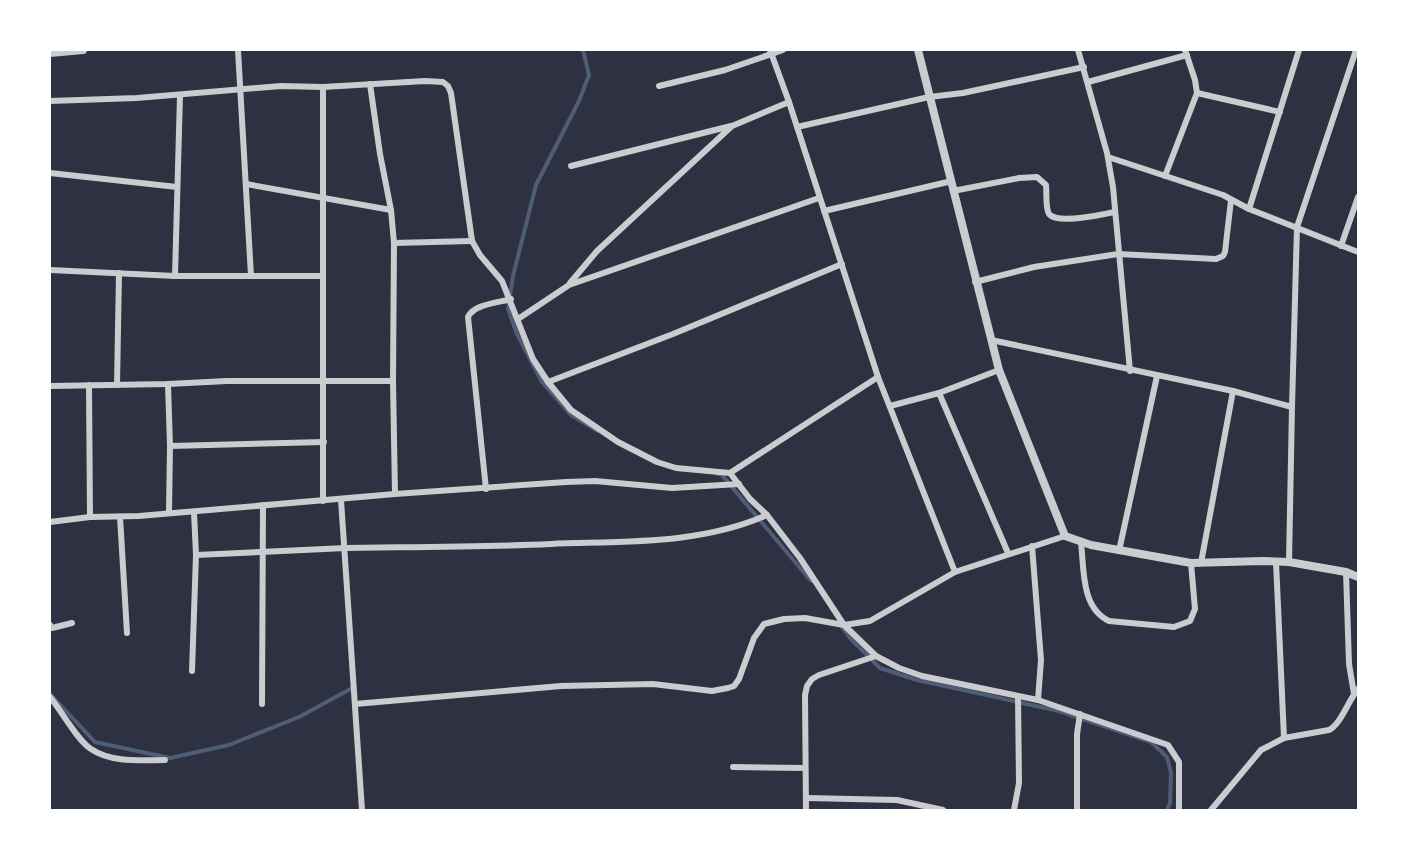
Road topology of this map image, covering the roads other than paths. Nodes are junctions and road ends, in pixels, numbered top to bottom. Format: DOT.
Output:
graph roads {
  1 [pos="83,50"];
  2 [pos="238,50"];
  3 [pos="783,50"];
  4 [pos="918,50"];
  5 [pos="1078,50"];
  6 [pos="1299,50"];
  7 [pos="1356,50"];
  8 [pos="770,51"];
  9 [pos="50,52"];
  10 [pos="1186,52"];
  11 [pos="1083,67"];
  12 [pos="1088,82"];
  13 [pos="370,84"];
  14 [pos="659,86"];
  15 [pos="322,87"];
  16 [pos="240,90"];
  17 [pos="1197,93"];
  18 [pos="180,95"];
  19 [pos="929,97"];
  20 [pos="50,101"];
  21 [pos="789,102"];
  22 [pos="1280,112"];
  23 [pos="732,126"];
  24 [pos="797,127"];
  25 [pos="1108,157"];
  26 [pos="571,166"];
  27 [pos="50,173"];
  28 [pos="1165,176"];
  29 [pos="952,181"];
  30 [pos="246,184"];
  31 [pos="177,187"];
  32 [pos="953,191"];
  33 [pos="1359,197"];
  34 [pos="323,198"];
  35 [pos="819,198"];
  36 [pos="1231,200"];
  37 [pos="1249,209"];
  38 [pos="391,210"];
  39 [pos="824,211"];
  40 [pos="1115,213"];
  41 [pos="1297,227"];
  42 [pos="472,241"];
  43 [pos="394,243"];
  44 [pos="1341,246"];
  45 [pos="1359,252"];
  46 [pos="1118,254"];
  47 [pos="842,264"];
  48 [pos="50,270"];
  49 [pos="119,273"];
  50 [pos="175,276"];
  51 [pos="251,276"];
  52 [pos="322,276"];
  53 [pos="975,282"];
  54 [pos="569,285"];
  55 [pos="511,299"];
  56 [pos="518,320"];
  57 [pos="991,340"];
  58 [pos="999,370"];
  59 [pos="1130,371"];
  60 [pos="1157,376"];
  61 [pos="878,377"];
  62 [pos="322,381"];
  63 [pos="393,381"];
  64 [pos="548,382"];
  65 [pos="168,384"];
  66 [pos="89,385"];
  67 [pos="117,385"];
  68 [pos="50,386"];
  69 [pos="1233,391"];
  70 [pos="939,393"];
  71 [pos="890,406"];
  72 [pos="1292,407"];
  73 [pos="324,442"];
  74 [pos="170,446"];
  75 [pos="730,472"];
  76 [pos="739,484"];
  77 [pos="486,489"];
  78 [pos="395,494"];
  79 [pos="341,500"];
  80 [pos="323,501"];
  81 [pos="263,505"];
  82 [pos="194,512"];
  83 [pos="169,513"];
  84 [pos="767,515"];
  85 [pos="90,517"];
  86 [pos="120,517"];
  87 [pos="50,522"];
  88 [pos="1065,536"];
  89 [pos="1081,542"];
  90 [pos="1032,546"];
  91 [pos="344,549"];
  92 [pos="1119,551"];
  93 [pos="264,552"];
  94 [pos="1008,553"];
  95 [pos="196,555"];
  96 [pos="1276,562"];
  97 [pos="1289,562"];
  98 [pos="1196,563"];
  99 [pos="955,572"];
  100 [pos="1346,572"];
  101 [pos="1359,577"];
  102 [pos="72,623"];
  103 [pos="844,625"];
  104 [pos="50,626"];
  105 [pos="127,633"];
  106 [pos="876,656"];
  107 [pos="192,670"];
  108 [pos="1356,691"];
  109 [pos="1018,696"];
  110 [pos="50,697"];
  111 [pos="1038,700"];
  112 [pos="262,704"];
  113 [pos="355,704"];
  114 [pos="1080,714"];
  115 [pos="1284,738"];
  116 [pos="165,760"];
  117 [pos="733,767"];
  118 [pos="805,768"];
  119 [pos="806,798"];
  120 [pos="362,810"];
  121 [pos="806,810"];
  122 [pos="943,810"];
  123 [pos="1014,810"];
  124 [pos="1077,810"];
  125 [pos="1179,810"];
  126 [pos="1211,810"];
  1 -- 9 [label="street"];
  2 -- 16 [label="street"];
  3 -- 8 [label="street"];
  4 -- 19 [label="street"];
  5 -- 11 [label="street"];
  6 -- 22 [label="street"];
  7 -- 41 [label="street"];
  8 -- 14 [label="street"];
  8 -- 21 [label="street"];
  10 -- 12 [label="street"];
  10 -- 17 [label="street"];
  11 -- 12 [label="street"];
  11 -- 19 [label="street"];
  12 -- 25 [label="street"];
  13 -- 15 [label="street"];
  13 -- 38 [label="street"];
  13 -- 42 [label="street"];
  15 -- 16 [label="street"];
  15 -- 34 [label="street"];
  16 -- 18 [label="street"];
  16 -- 30 [label="street"];
  17 -- 22 [label="street"];
  17 -- 28 [label="street"];
  18 -- 20 [label="street"];
  18 -- 31 [label="street"];
  19 -- 24 [label="street"];
  19 -- 29 [label="street"];
  21 -- 23 [label="street"];
  21 -- 24 [label="street"];
  22 -- 37 [label="street"];
  23 -- 26 [label="street"];
  23 -- 54 [label="street"];
  24 -- 35 [label="street"];
  25 -- 28 [label="street"];
  25 -- 40 [label="street"];
  27 -- 31 [label="street"];
  28 -- 36 [label="street"];
  29 -- 32 [label="street"];
  29 -- 39 [label="street"];
  30 -- 34 [label="street"];
  30 -- 51 [label="street"];
  31 -- 50 [label="street"];
  32 -- 40 [label="street"];
  32 -- 53 [label="street"];
  33 -- 44 [label="street"];
  34 -- 38 [label="street"];
  34 -- 52 [label="street"];
  35 -- 39 [label="street"];
  35 -- 54 [label="street"];
  36 -- 37 [label="street"];
  36 -- 46 [label="street"];
  37 -- 41 [label="street"];
  38 -- 43 [label="street"];
  39 -- 47 [label="street"];
  40 -- 46 [label="street"];
  41 -- 44 [label="street"];
  41 -- 72 [label="street"];
  42 -- 43 [label="street"];
  42 -- 55 [label="street"];
  43 -- 63 [label="street"];
  44 -- 45 [label="street"];
  46 -- 53 [label="street"];
  46 -- 59 [label="street"];
  47 -- 61 [label="street"];
  47 -- 64 [label="street"];
  48 -- 49 [label="street"];
  49 -- 50 [label="street"];
  49 -- 67 [label="street"];
  50 -- 51 [label="street"];
  51 -- 52 [label="street"];
  52 -- 62 [label="street"];
  53 -- 57 [label="street"];
  54 -- 56 [label="street"];
  55 -- 56 [label="street"];
  55 -- 77 [label="street"];
  56 -- 64 [label="street"];
  57 -- 58 [label="street"];
  57 -- 59 [label="street"];
  58 -- 70 [label="street"];
  58 -- 88 [label="street"];
  59 -- 60 [label="street"];
  60 -- 69 [label="street"];
  60 -- 92 [label="street"];
  61 -- 71 [label="street"];
  61 -- 75 [label="street"];
  62 -- 63 [label="street"];
  62 -- 65 [label="street"];
  62 -- 73 [label="street"];
  63 -- 78 [label="street"];
  64 -- 75 [label="street"];
  65 -- 67 [label="street"];
  65 -- 74 [label="street"];
  66 -- 67 [label="street"];
  66 -- 68 [label="street"];
  66 -- 85 [label="street"];
  69 -- 72 [label="street"];
  69 -- 98 [label="street"];
  70 -- 71 [label="street"];
  70 -- 94 [label="street"];
  71 -- 99 [label="street"];
  72 -- 97 [label="street"];
  73 -- 74 [label="street"];
  73 -- 80 [label="street"];
  74 -- 83 [label="street"];
  75 -- 76 [label="street"];
  76 -- 77 [label="street"];
  76 -- 84 [label="street"];
  77 -- 78 [label="street"];
  78 -- 79 [label="street"];
  79 -- 80 [label="street"];
  79 -- 91 [label="street"];
  80 -- 81 [label="street"];
  81 -- 82 [label="street"];
  81 -- 93 [label="street"];
  82 -- 83 [label="street"];
  82 -- 95 [label="street"];
  83 -- 86 [label="street"];
  84 -- 91 [label="street"];
  84 -- 103 [label="street"];
  85 -- 86 [label="street"];
  85 -- 87 [label="street"];
  86 -- 105 [label="street"];
  88 -- 89 [label="street"];
  88 -- 90 [label="street"];
  89 -- 92 [label="street"];
  89 -- 98 [label="street"];
  90 -- 94 [label="street"];
  90 -- 111 [label="street"];
  91 -- 93 [label="street"];
  91 -- 113 [label="street"];
  92 -- 98 [label="street"];
  93 -- 95 [label="street"];
  93 -- 112 [label="street"];
  94 -- 99 [label="street"];
  95 -- 107 [label="street"];
  96 -- 97 [label="street"];
  96 -- 98 [label="street"];
  96 -- 115 [label="street"];
  97 -- 100 [label="street"];
  99 -- 103 [label="street"];
  100 -- 101 [label="street"];
  100 -- 108 [label="street"];
  102 -- 104 [label="street"];
  103 -- 106 [label="street"];
  103 -- 113 [label="street"];
  106 -- 109 [label="street"];
  106 -- 118 [label="street"];
  108 -- 115 [label="street"];
  109 -- 111 [label="street"];
  109 -- 123 [label="street"];
  110 -- 116 [label="street"];
  111 -- 114 [label="street"];
  113 -- 120 [label="street"];
  114 -- 124 [label="street"];
  114 -- 125 [label="street"];
  115 -- 126 [label="street"];
  117 -- 118 [label="street"];
  118 -- 119 [label="street"];
  119 -- 121 [label="street"];
  119 -- 122 [label="street"];
}
